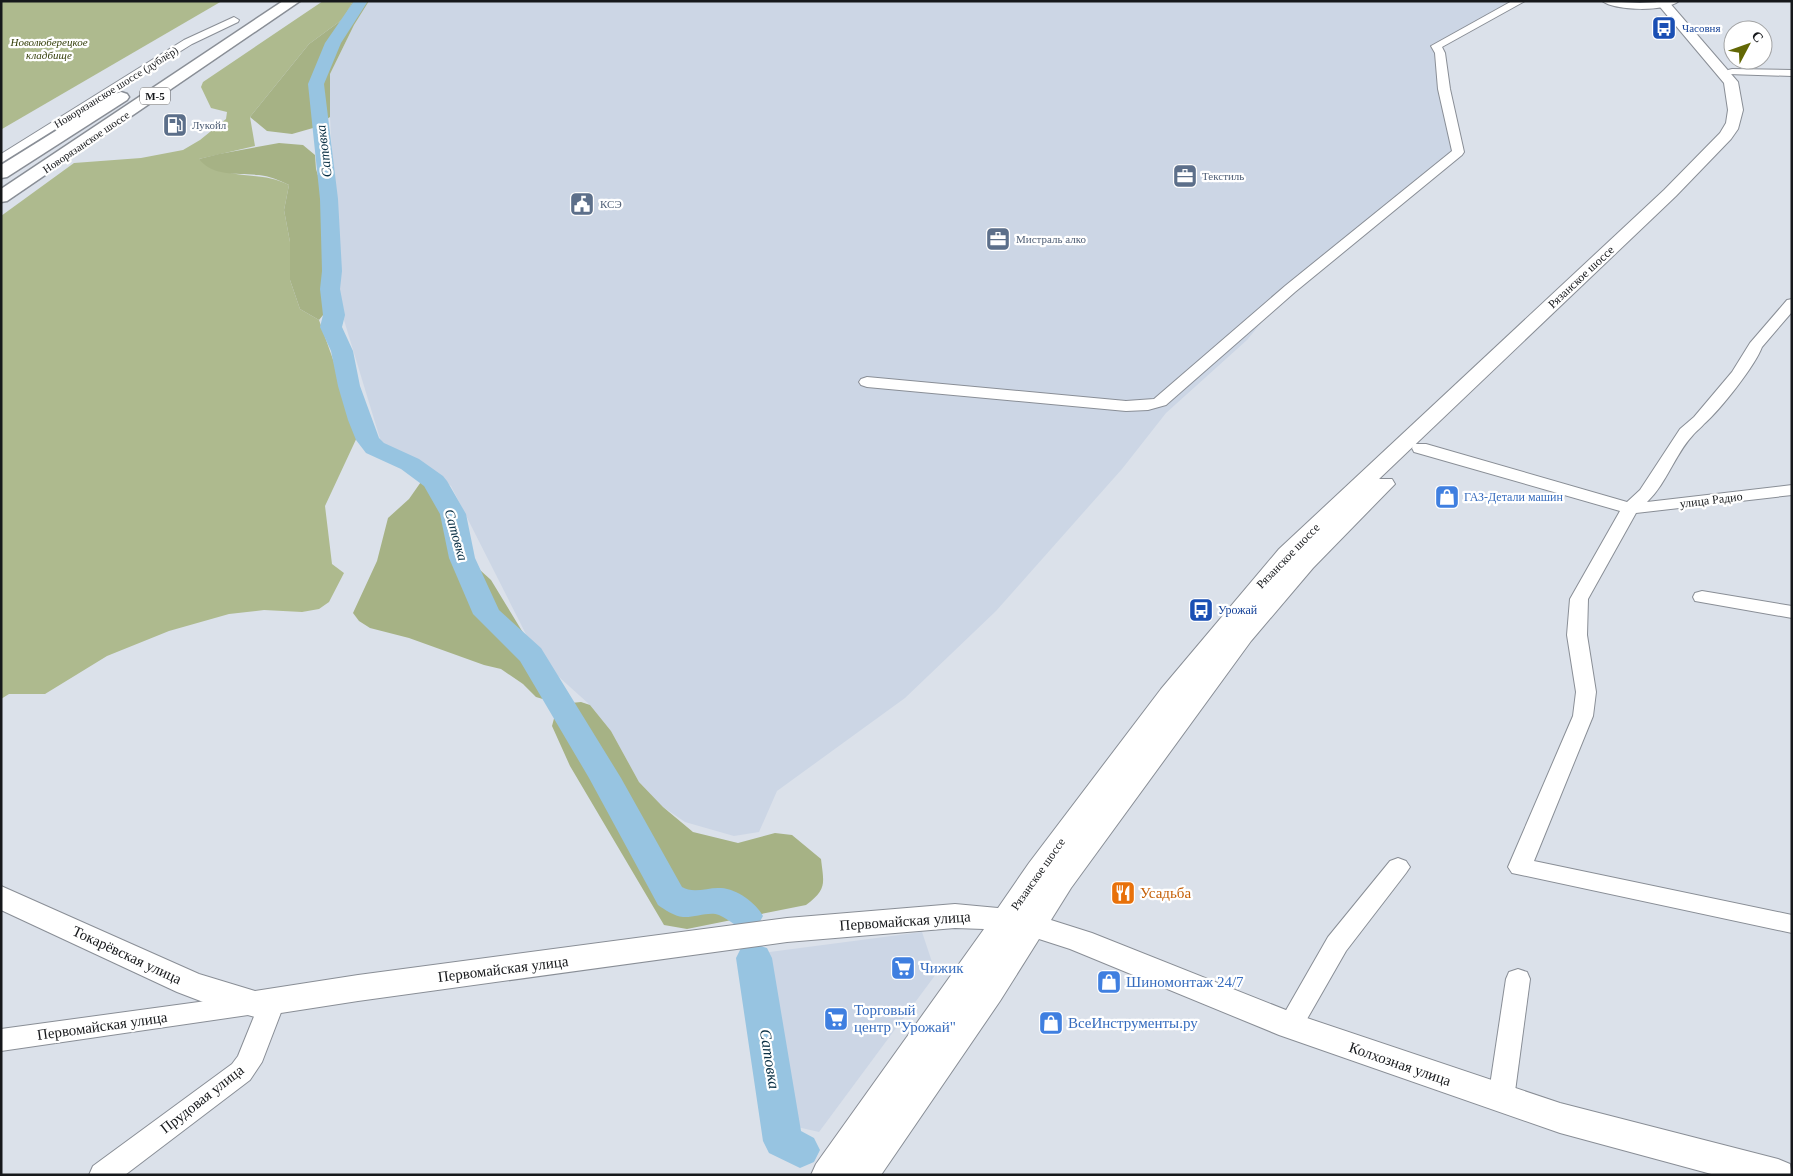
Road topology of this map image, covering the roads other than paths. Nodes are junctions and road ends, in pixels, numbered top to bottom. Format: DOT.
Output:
graph roads {
  1 [pos="1520,1"];
  2 [pos="1608,1"];
  3 [pos="292,3"];
  4 [pos="1670,5"];
  5 [pos="1636,6"];
  6 [pos="241,16"];
  7 [pos="1732,72"];
  8 [pos="1792,73"];
  9 [pos="1,159"];
  10 [pos="1,173"];
  11 [pos="1,197"];
  12 [pos="1792,303"];
  13 [pos="867,382"];
  14 [pos="1420,448"];
  15 [pos="1792,490"];
  16 [pos="1630,508"];
  17 [pos="1702,597"];
  18 [pos="1792,612"];
  19 [pos="1398,867"];
  20 [pos="1,897"];
  21 [pos="1019,923"];
  22 [pos="1792,924"];
  23 [pos="1518,979"];
  24 [pos="264,1003"];
  25 [pos="1290,1026"];
  26 [pos="1,1040"];
  27 [pos="1501,1099"];
  28 [pos="104,1175"];
  29 [pos="828,1175"];
  30 [pos="861,1175"];
  31 [pos="1778,1175"];
  1 -- 13 [label="street"];
  2 -- 5 [label="street"];
  3 -- 11 [label="highway, Новорязанское шоссе / М-5"];
  4 -- 5 [label="street"];
  4 -- 5 [label="street"];
  4 -- 7 [label="main road, Рязанское шоссе"];
  4 -- 21 [label="main road, Рязанское шоссе"];
  6 -- 9 [label="street, Новорязанское шоссе (дублёр)"];
  6 -- 10 [label="highway, Новорязанское шоссе / М-5"];
  7 -- 8 [label="street"];
  7 -- 14 [label="main road, Рязанское шоссе"];
  12 -- 16 [label="street"];
  14 -- 16 [label="street, улица Радио"];
  14 -- 21 [label="main road, Рязанское шоссе"];
  15 -- 16 [label="street, улица Радио"];
  16 -- 22 [label="street"];
  17 -- 18 [label="street"];
  19 -- 25 [label="street"];
  20 -- 24 [label="main road, Токарёвская улица"];
  21 -- 24 [label="main road, Первомайская улица"];
  21 -- 25 [label="main road, Колхозная улица"];
  21 -- 29 [label="main road, Рязанское шоссе"];
  21 -- 30 [label="main road, Рязанское шоссе"];
  23 -- 27 [label="street"];
  24 -- 26 [label="street, Первомайская улица"];
  24 -- 28 [label="street, Прудовая улица"];
  25 -- 27 [label="main road, Колхозная улица"];
  27 -- 31 [label="main road, Колхозная улица"];
}
